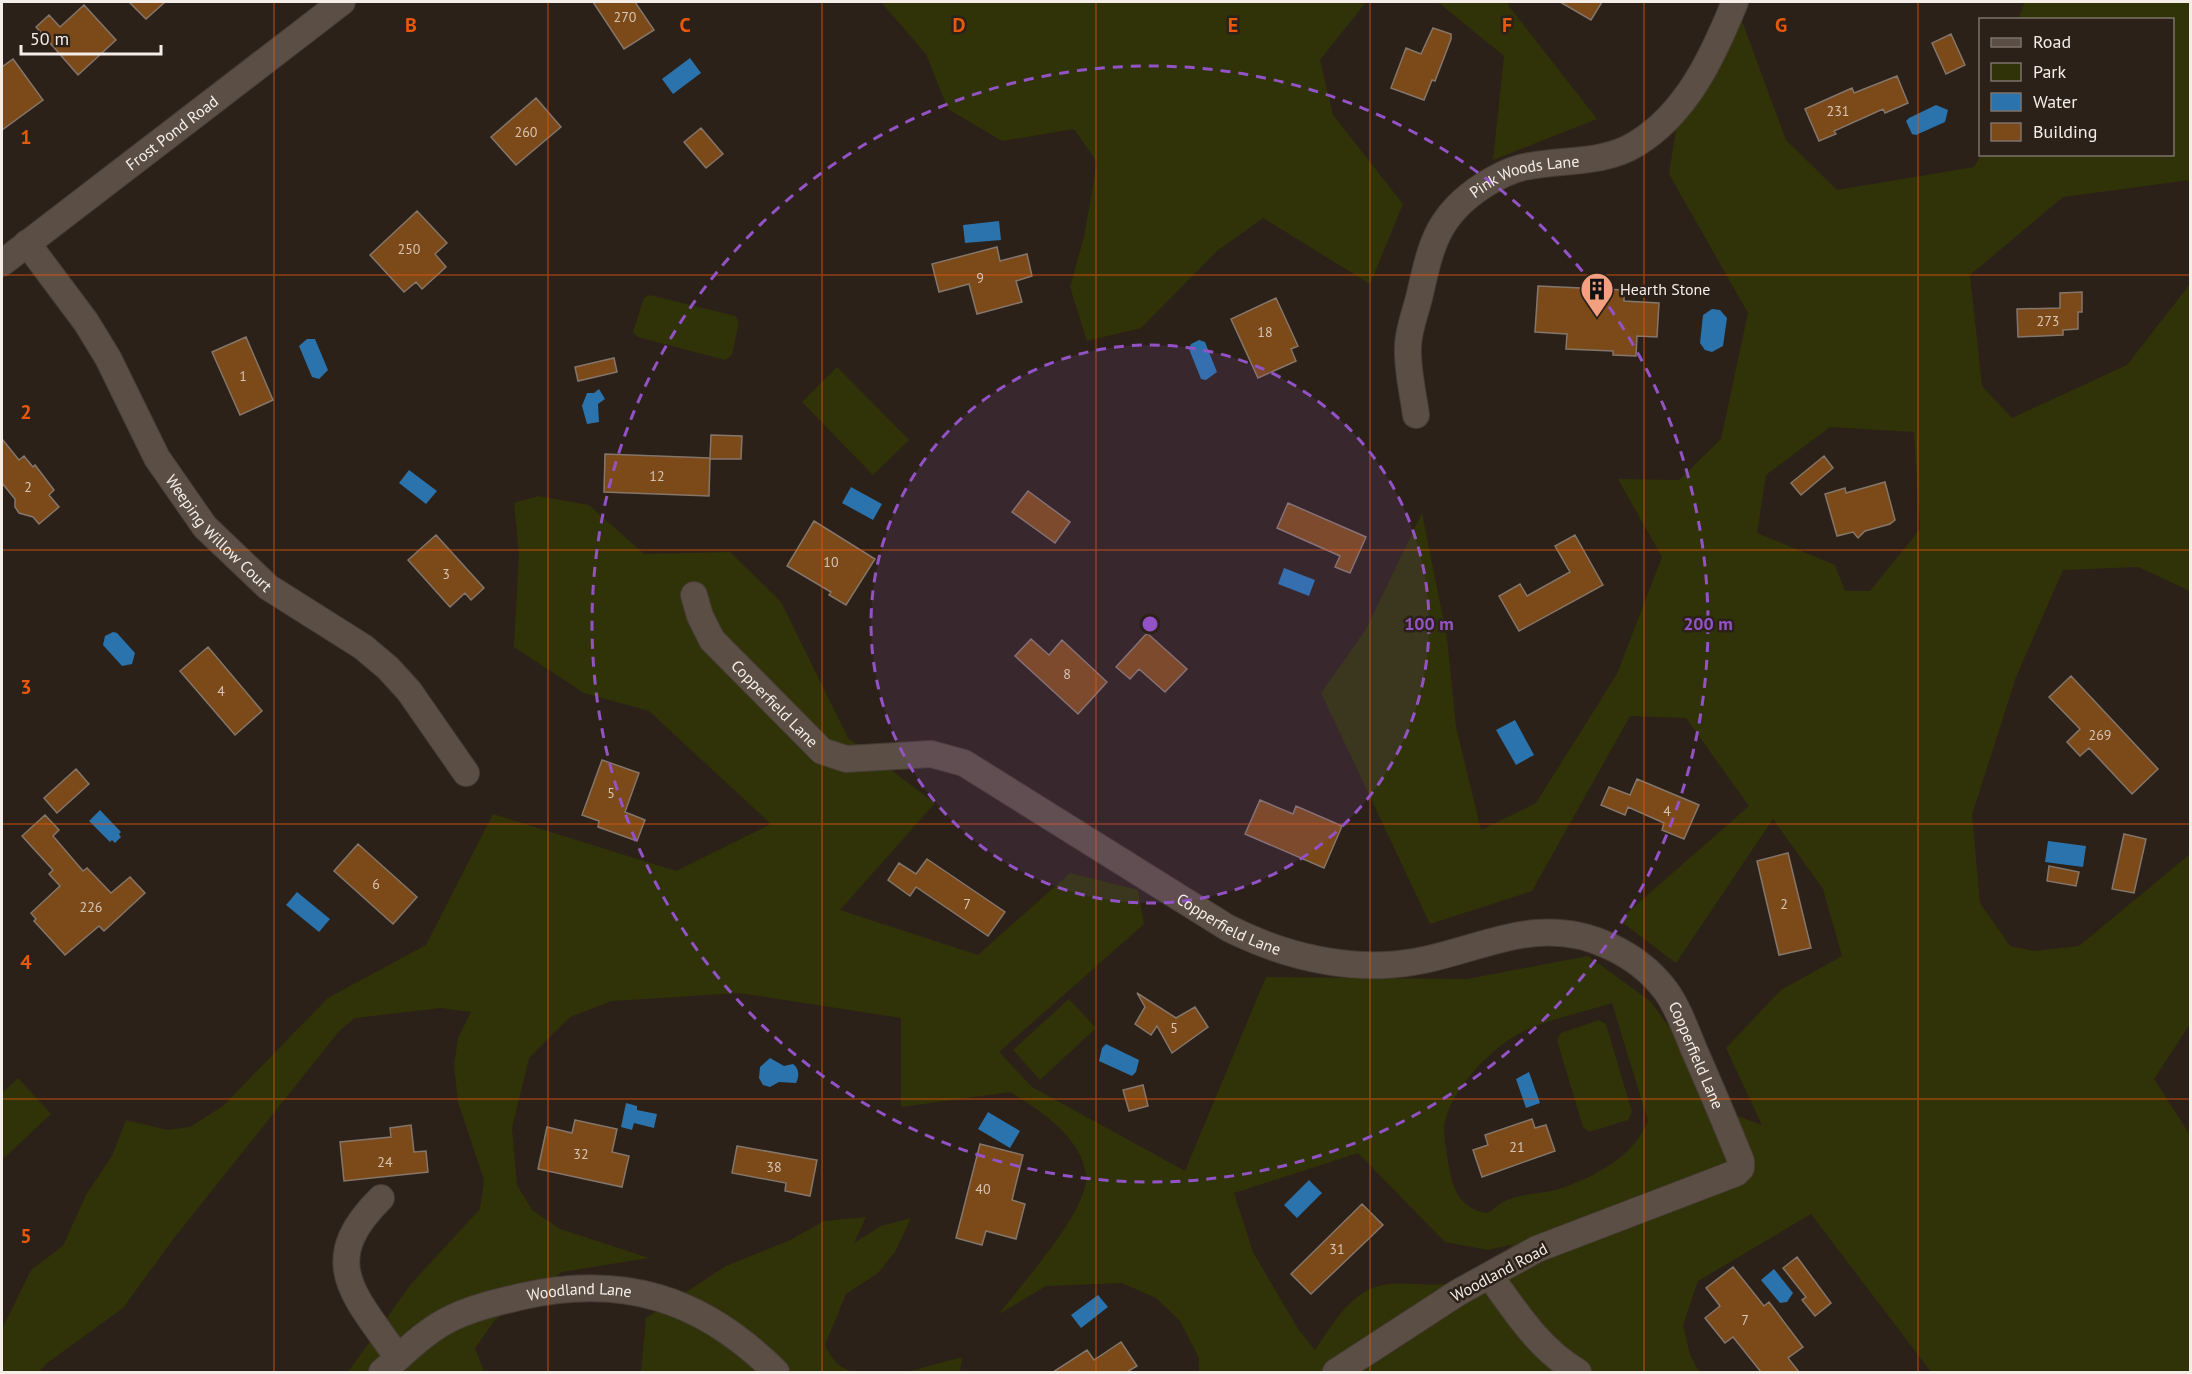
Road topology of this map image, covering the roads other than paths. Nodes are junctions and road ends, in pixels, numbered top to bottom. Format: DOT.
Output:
graph roads {
  1 [pos="342,2"];
  2 [pos="1735,2"];
  3 [pos="27,243"];
  4 [pos="2,263"];
  5 [pos="1416,415"];
  6 [pos="694,595"];
  7 [pos="466,773"];
  8 [pos="1741,1168"];
  9 [pos="381,1198"];
  10 [pos="1490,1276"];
  11 [pos="390,1365"];
  12 [pos="776,1372"];
  13 [pos="1336,1372"];
  14 [pos="1578,1372"];
  1 -- 3 [label="street, Frost Pond Road"];
  2 -- 5 [label="street, Pink Woods Lane"];
  3 -- 4 [label="street, Frost Pond Road"];
  3 -- 7 [label="street, Weeping Willow Court"];
  6 -- 8 [label="street, Copperfield Lane"];
  8 -- 10 [label="street, Woodland Road"];
  9 -- 11 [label="street"];
  10 -- 13 [label="street, Woodland Road"];
  10 -- 14 [label="street"];
  11 -- 12 [label="street, Woodland Lane"];
}
